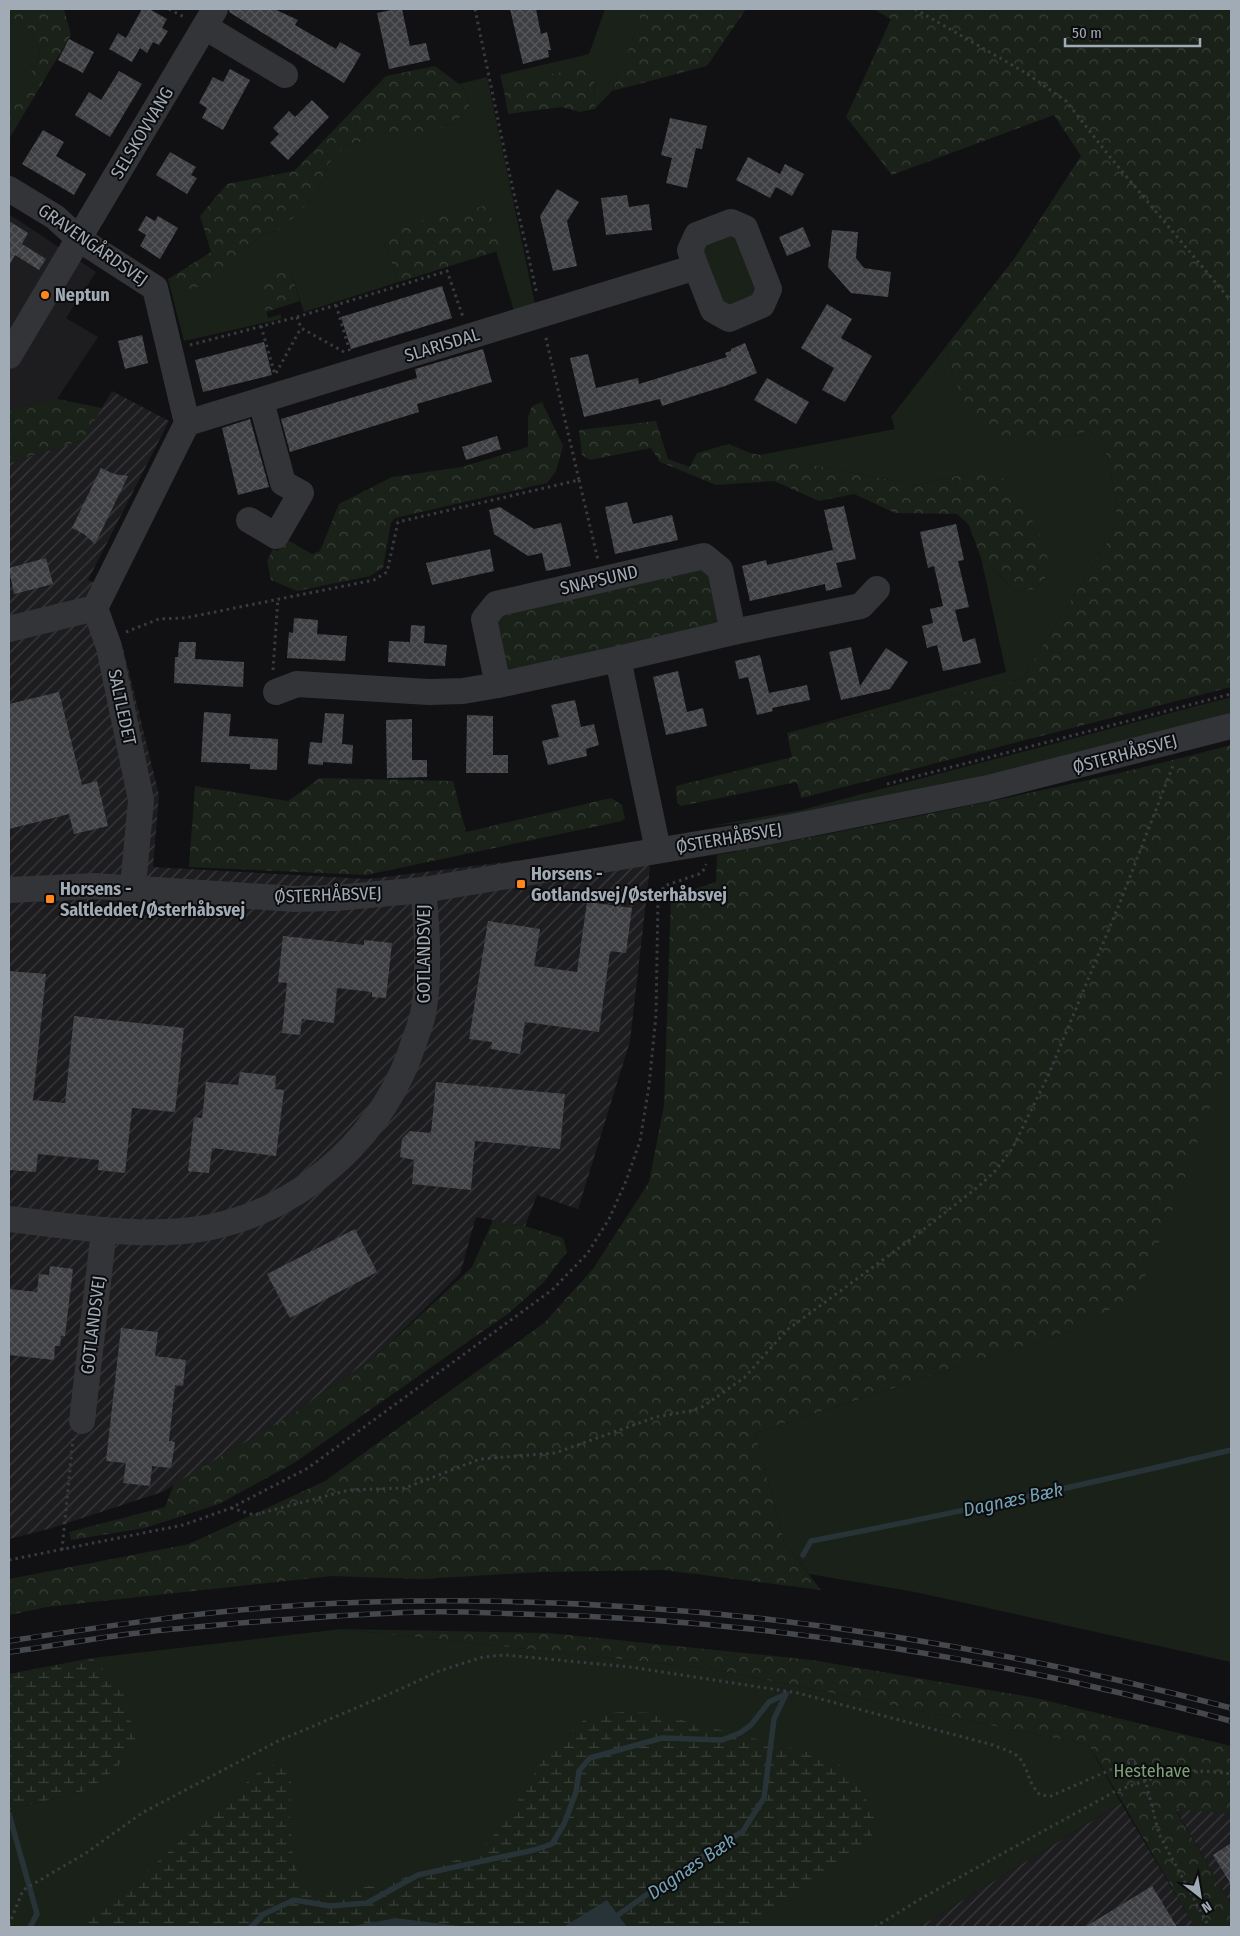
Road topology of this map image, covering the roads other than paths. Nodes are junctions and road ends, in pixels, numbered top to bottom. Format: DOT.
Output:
graph roads {
  1 [pos="210,18"];
  2 [pos="285,75"];
  3 [pos="9,189"];
  4 [pos="79,239"];
  5 [pos="696,266"];
  6 [pos="9,356"];
  7 [pos="272,391"];
  8 [pos="187,423"];
  9 [pos="249,520"];
  10 [pos="877,589"];
  11 [pos="95,608"];
  12 [pos="9,629"];
  13 [pos="733,632"];
  14 [pos="618,659"];
  15 [pos="498,685"];
  16 [pos="276,692"];
  17 [pos="1231,726"];
  18 [pos="658,850"];
  19 [pos="133,887"];
  20 [pos="9,890"];
  21 [pos="424,890"];
  22 [pos="9,1218"];
  23 [pos="104,1230"];
  24 [pos="82,1421"];
  1 -- 2 [label="street, SELSKOVVANG"];
  1 -- 4 [label="street, SELSKOVVANG"];
  3 -- 4 [label="street, GRAVENGÅRDSVEJ"];
  4 -- 6 [label="street, SELSKOVVANG"];
  4 -- 8 [label="street, GRAVENGÅRDSVEJ"];
  5 -- 7 [label="street, SLARISDAL"];
  7 -- 8 [label="street, SLARISDAL"];
  7 -- 9 [label="street"];
  8 -- 11 [label="street"];
  10 -- 13 [label="street"];
  11 -- 12 [label="street"];
  11 -- 19 [label="street, SALTLEDET"];
  13 -- 14 [label="street"];
  13 -- 15 [label="street, SNAPSUND"];
  14 -- 15 [label="street"];
  14 -- 18 [label="street"];
  15 -- 16 [label="street"];
  17 -- 18 [label="street, ØSTERHÅBSVEJ"];
  18 -- 21 [label="street, ØSTERHÅBSVEJ"];
  19 -- 20 [label="street, ØSTERHÅBSVEJ"];
  19 -- 21 [label="street, ØSTERHÅBSVEJ"];
  21 -- 23 [label="street, GOTLANDSVEJ"];
  22 -- 23 [label="street, GOTLANDSVEJ"];
  23 -- 24 [label="street, GOTLANDSVEJ"];
}
